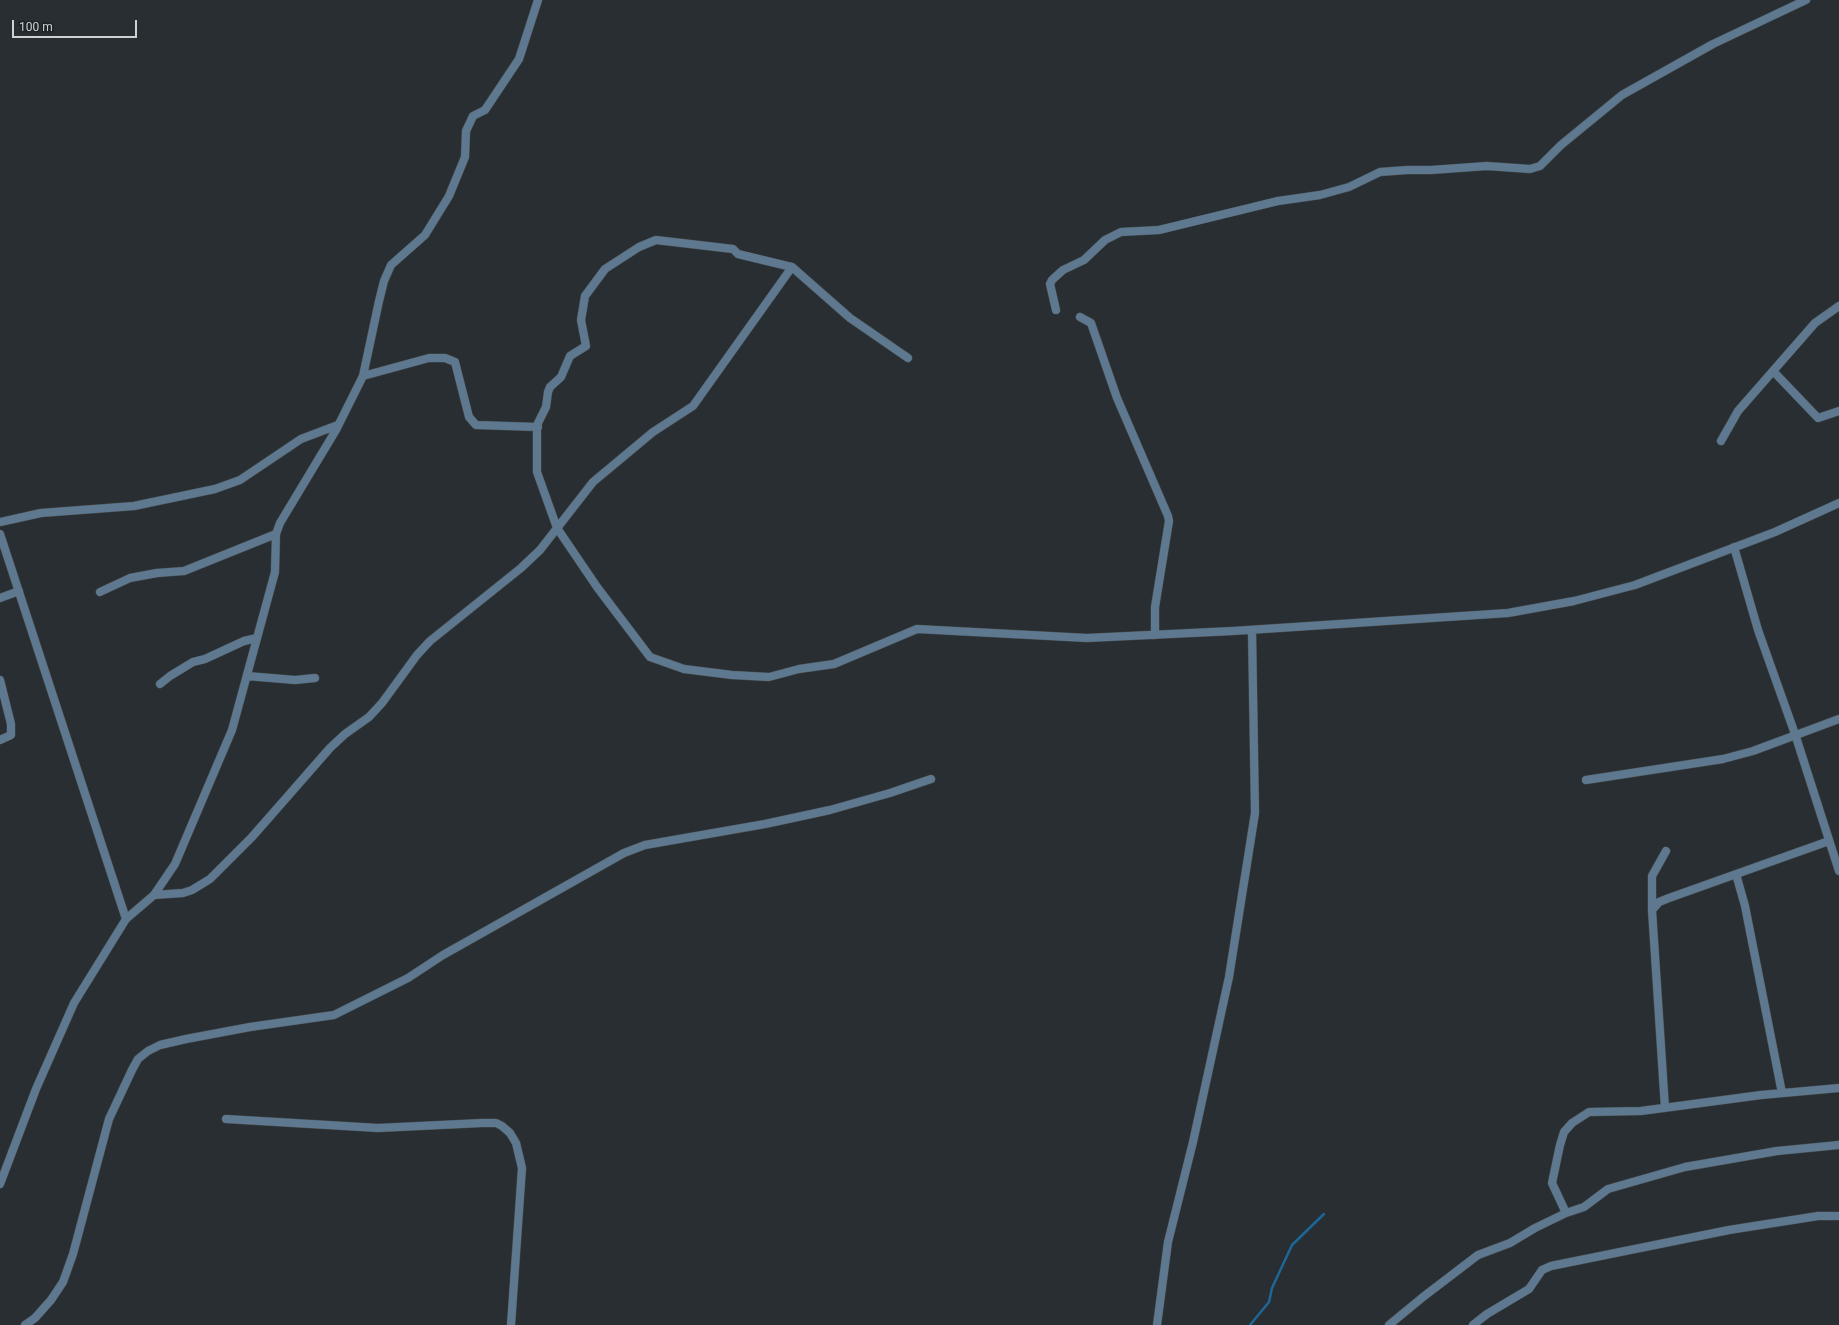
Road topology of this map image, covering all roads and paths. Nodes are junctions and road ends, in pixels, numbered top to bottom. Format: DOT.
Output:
graph roads {
  1 [pos="538,0"];
  2 [pos="1806,0"];
  3 [pos="792,267"];
  4 [pos="1839,306"];
  5 [pos="1056,310"];
  6 [pos="1080,317"];
  7 [pos="908,358"];
  8 [pos="1774,372"];
  9 [pos="363,376"];
  10 [pos="1839,411"];
  11 [pos="338,425"];
  12 [pos="538,427"];
  13 [pos="1721,441"];
  14 [pos="1839,503"];
  15 [pos="0,522"];
  16 [pos="557,528"];
  17 [pos="0,534"];
  18 [pos="276,534"];
  19 [pos="1734,548"];
  20 [pos="19,591"];
  21 [pos="100,592"];
  22 [pos="0,598"];
  23 [pos="1252,630"];
  24 [pos="1155,635"];
  25 [pos="257,638"];
  26 [pos="247,676"];
  27 [pos="315,678"];
  28 [pos="0,680"];
  29 [pos="160,684"];
  30 [pos="1839,719"];
  31 [pos="1796,734"];
  32 [pos="0,740"];
  33 [pos="931,779"];
  34 [pos="1586,780"];
  35 [pos="1829,841"];
  36 [pos="1666,851"];
  37 [pos="1839,871"];
  38 [pos="1736,874"];
  39 [pos="154,895"];
  40 [pos="1652,910"];
  41 [pos="126,919"];
  42 [pos="1839,1088"];
  43 [pos="1782,1093"];
  44 [pos="1665,1108"];
  45 [pos="226,1119"];
  46 [pos="1839,1145"];
  47 [pos="0,1184"];
  48 [pos="1566,1213"];
  49 [pos="1839,1216"];
  50 [pos="25,1325"];
  51 [pos="511,1325"];
  52 [pos="1156,1325"];
  53 [pos="1389,1325"];
  54 [pos="1473,1325"];
  1 -- 9 [label="street"];
  2 -- 5 [label="street"];
  3 -- 7 [label="street"];
  3 -- 12 [label="street"];
  3 -- 16 [label="street"];
  4 -- 8 [label="street"];
  6 -- 24 [label="street"];
  8 -- 10 [label="street"];
  8 -- 13 [label="street"];
  9 -- 11 [label="street"];
  9 -- 12 [label="street"];
  11 -- 15 [label="street"];
  11 -- 18 [label="street"];
  12 -- 16 [label="street"];
  14 -- 19 [label="street"];
  16 -- 24 [label="street"];
  16 -- 39 [label="street"];
  17 -- 20 [label="street"];
  18 -- 21 [label="street"];
  18 -- 25 [label="street"];
  19 -- 23 [label="street"];
  19 -- 31 [label="street"];
  20 -- 22 [label="street"];
  20 -- 41 [label="street"];
  23 -- 24 [label="street"];
  23 -- 52 [label="street"];
  25 -- 26 [label="street"];
  25 -- 29 [label="street"];
  26 -- 27 [label="street"];
  26 -- 39 [label="street"];
  28 -- 32 [label="street"];
  30 -- 31 [label="street"];
  31 -- 34 [label="street"];
  31 -- 35 [label="street"];
  33 -- 50 [label="street"];
  35 -- 37 [label="street"];
  35 -- 38 [label="street"];
  36 -- 40 [label="street"];
  38 -- 40 [label="street"];
  38 -- 43 [label="street"];
  39 -- 41 [label="street"];
  40 -- 44 [label="street"];
  41 -- 47 [label="street"];
  42 -- 43 [label="street"];
  43 -- 44 [label="street"];
  44 -- 48 [label="street"];
  45 -- 51 [label="street"];
  46 -- 48 [label="street"];
  48 -- 53 [label="street"];
  49 -- 54 [label="street"];
}
